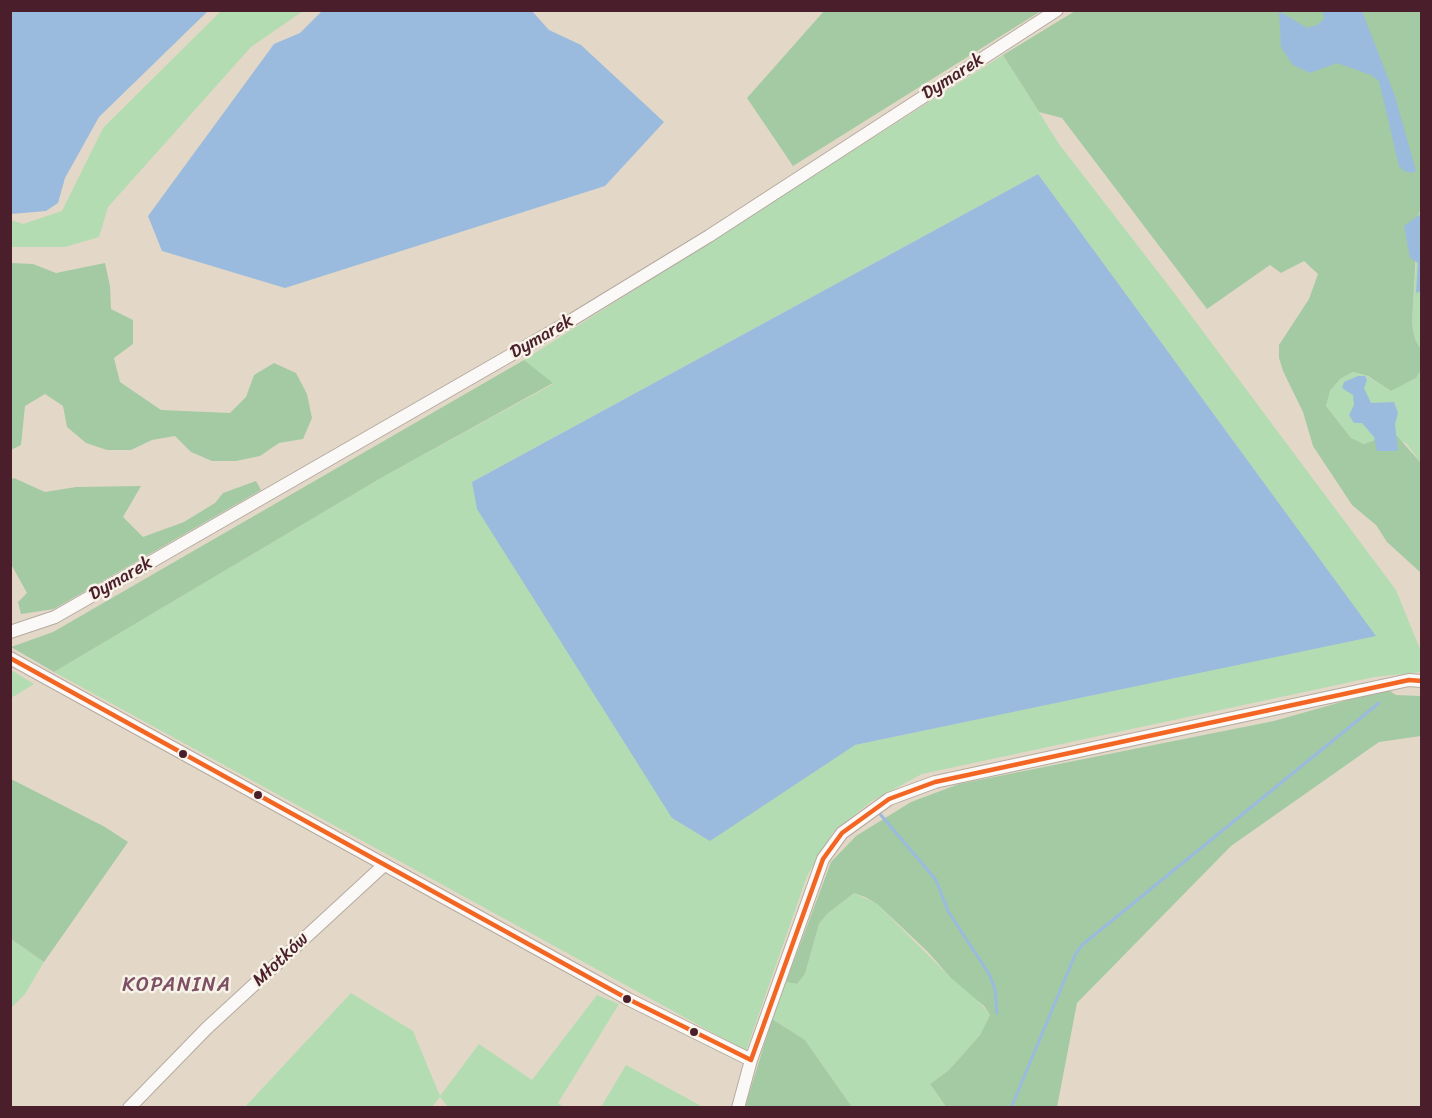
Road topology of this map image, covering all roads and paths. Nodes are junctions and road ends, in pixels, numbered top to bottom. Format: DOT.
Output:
graph roads {
  1 [pos="1057,10"];
  2 [pos="10,632"];
  3 [pos="10,658"];
  4 [pos="1422,681"];
  5 [pos="384,865"];
  6 [pos="751,1060"];
  7 [pos="129,1107"];
  8 [pos="738,1107"];
  1 -- 2 [label="street, Dymarek"];
  3 -- 5 [label="street"];
  4 -- 6 [label="street"];
  5 -- 6 [label="street"];
  5 -- 7 [label="street, Młotków"];
  6 -- 8 [label="street"];
}
